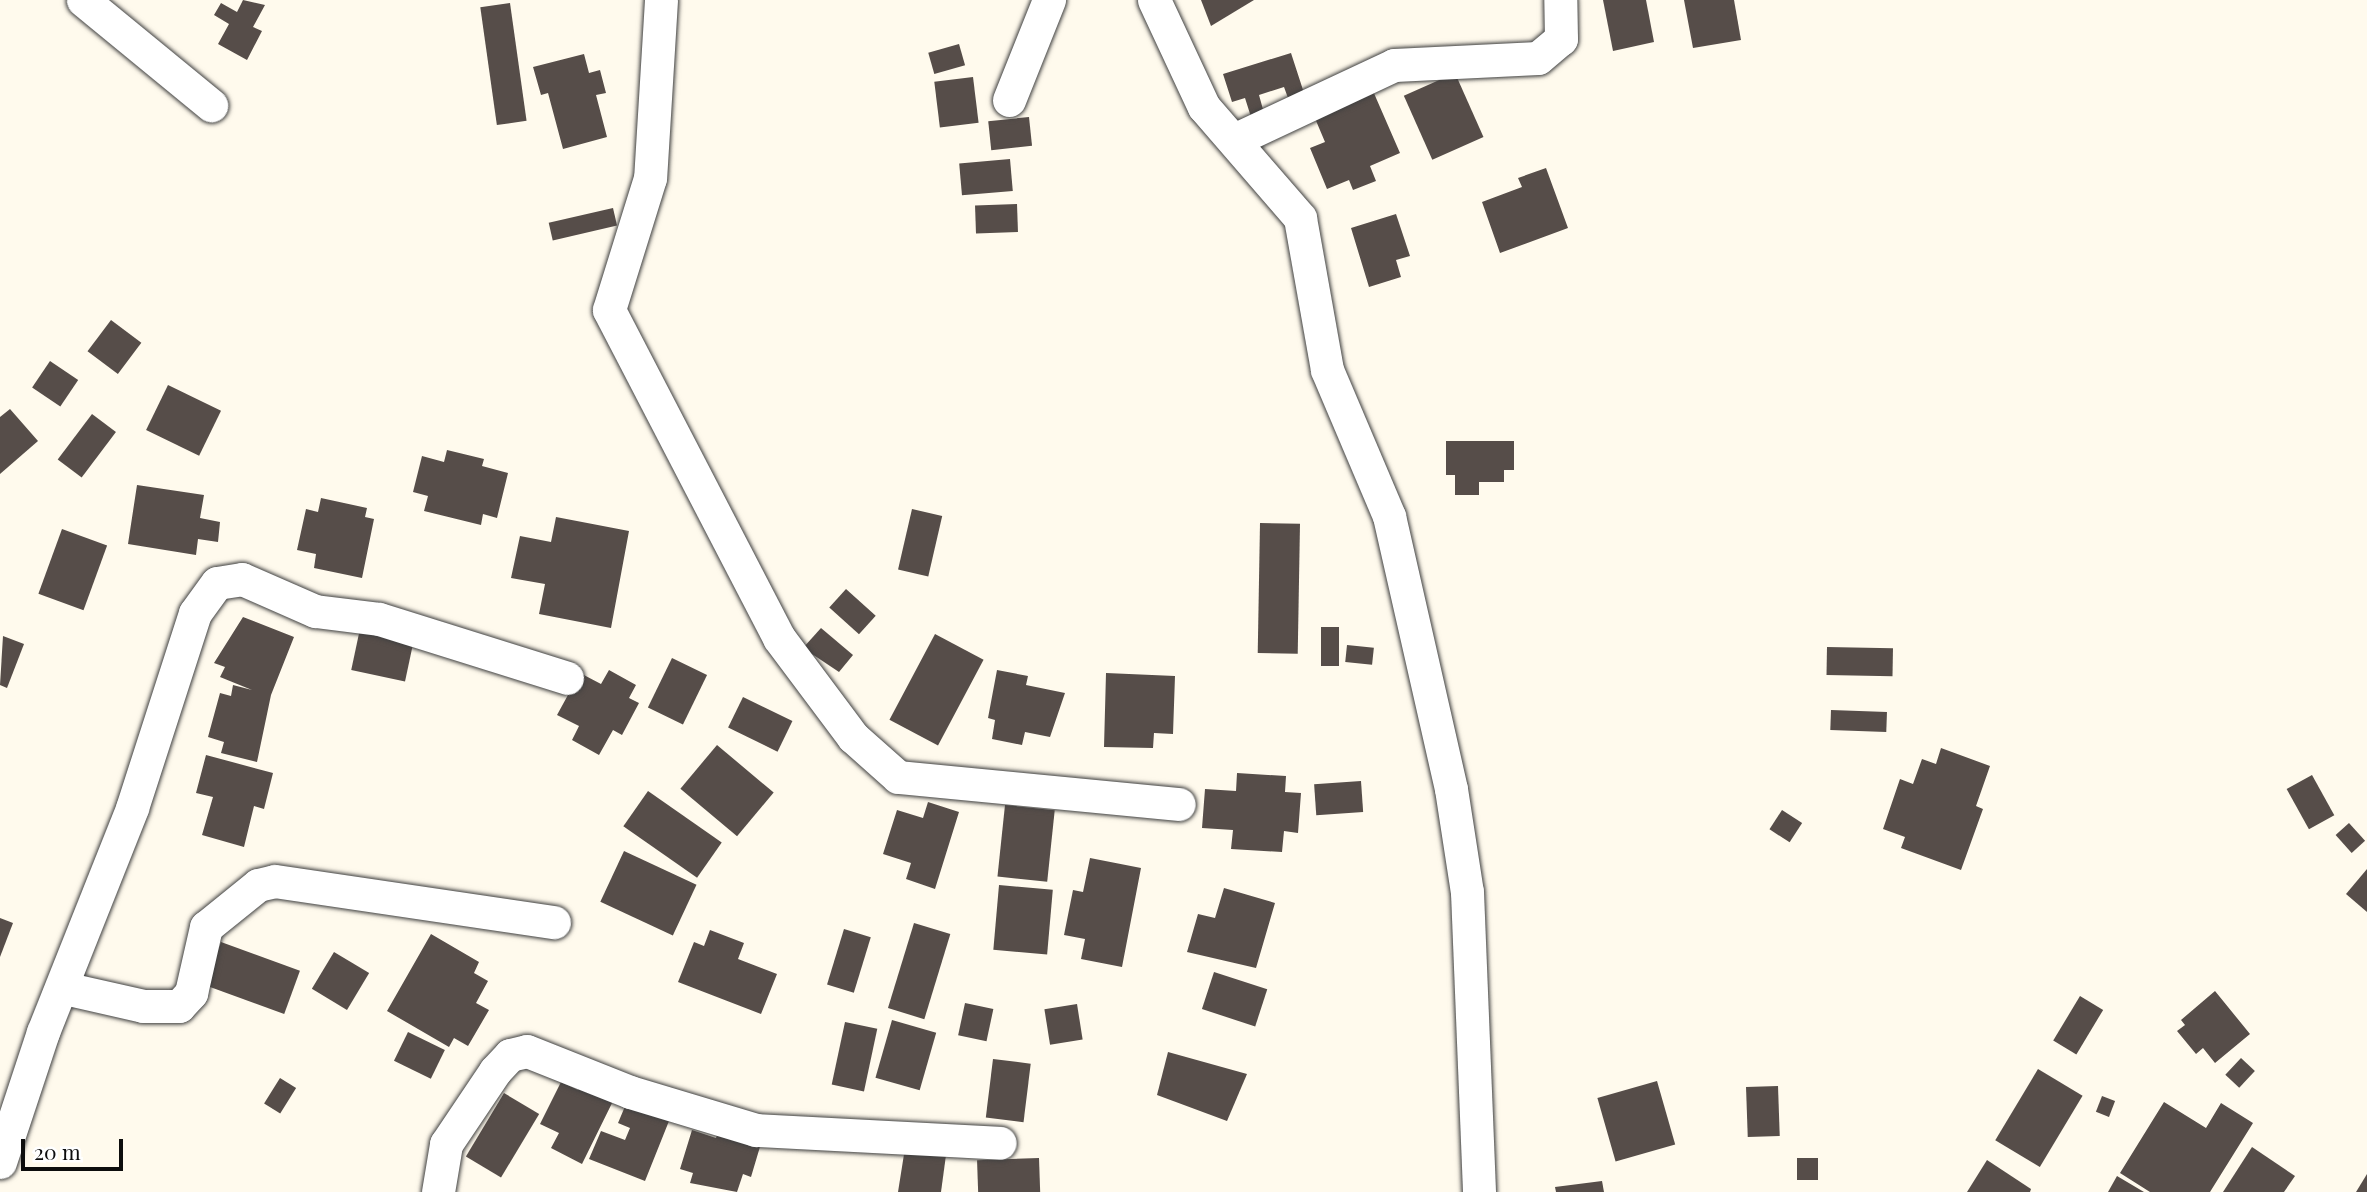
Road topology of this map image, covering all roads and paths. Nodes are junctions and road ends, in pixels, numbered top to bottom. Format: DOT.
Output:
graph roads {
  1 [pos="83,0"];
  2 [pos="662,0"];
  3 [pos="1049,0"];
  4 [pos="1154,0"];
  5 [pos="1560,0"];
  6 [pos="1009,100"];
  7 [pos="211,105"];
  8 [pos="1234,140"];
  9 [pos="567,678"];
  10 [pos="1179,804"];
  11 [pos="554,922"];
  12 [pos="64,988"];
  13 [pos="1000,1143"];
  14 [pos="0,1162"];
  15 [pos="438,1192"];
  16 [pos="1479,1192"];
  1 -- 7 [label="street"];
  2 -- 10 [label="street"];
  3 -- 6 [label="street"];
  4 -- 8 [label="street"];
  5 -- 8 [label="street"];
  8 -- 16 [label="street"];
  9 -- 12 [label="street"];
  11 -- 12 [label="street"];
  12 -- 14 [label="street"];
  13 -- 15 [label="street"];
}
